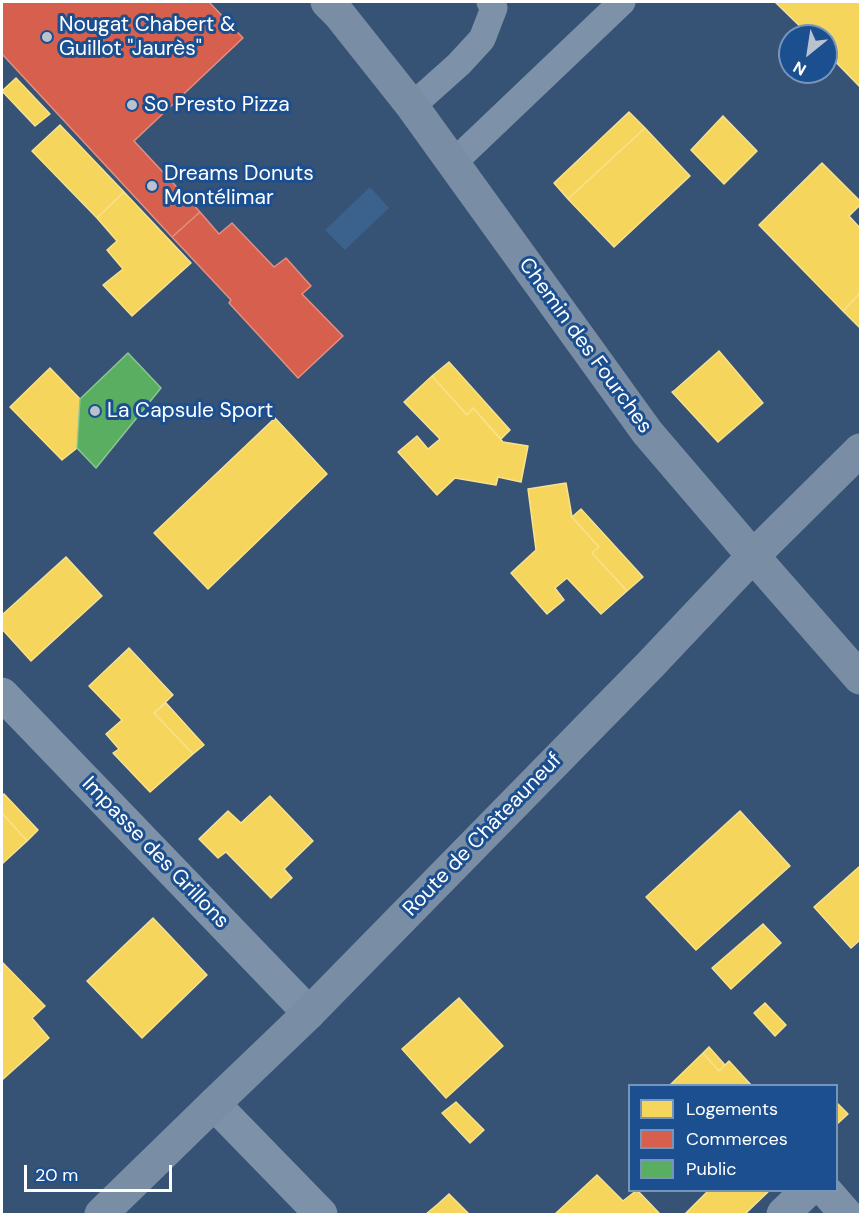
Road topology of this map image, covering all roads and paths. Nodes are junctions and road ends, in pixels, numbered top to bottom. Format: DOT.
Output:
graph roads {
  1 [pos="327,2"];
  2 [pos="490,2"];
  3 [pos="622,2"];
  4 [pos="412,106"];
  5 [pos="453,163"];
  6 [pos="861,450"];
  7 [pos="753,556"];
  8 [pos="861,678"];
  9 [pos="2,694"];
  10 [pos="309,1013"];
  11 [pos="214,1104"];
  12 [pos="807,1192"];
  13 [pos="826,1192"];
  14 [pos="101,1215"];
  15 [pos="321,1215"];
  16 [pos="783,1215"];
  17 [pos="846,1215"];
  1 -- 4 [label="main road, Chemin des Fourches"];
  2 -- 4 [label="lane"];
  3 -- 5 [label="lane"];
  4 -- 5 [label="main road, Chemin des Fourches"];
  5 -- 7 [label="main road, Chemin des Fourches"];
  6 -- 7 [label="main road, Route de Châteauneuf"];
  7 -- 8 [label="main road, Chemin des Fourches"];
  7 -- 10 [label="main road, Route de Châteauneuf"];
  9 -- 10 [label="street, Impasse des Grillons"];
  10 -- 11 [label="main road, Route de Châteauneuf"];
  11 -- 14 [label="main road, Route de Châteauneuf"];
  11 -- 15 [label="street"];
  12 -- 16 [label="street"];
  13 -- 17 [label="street"];
}
